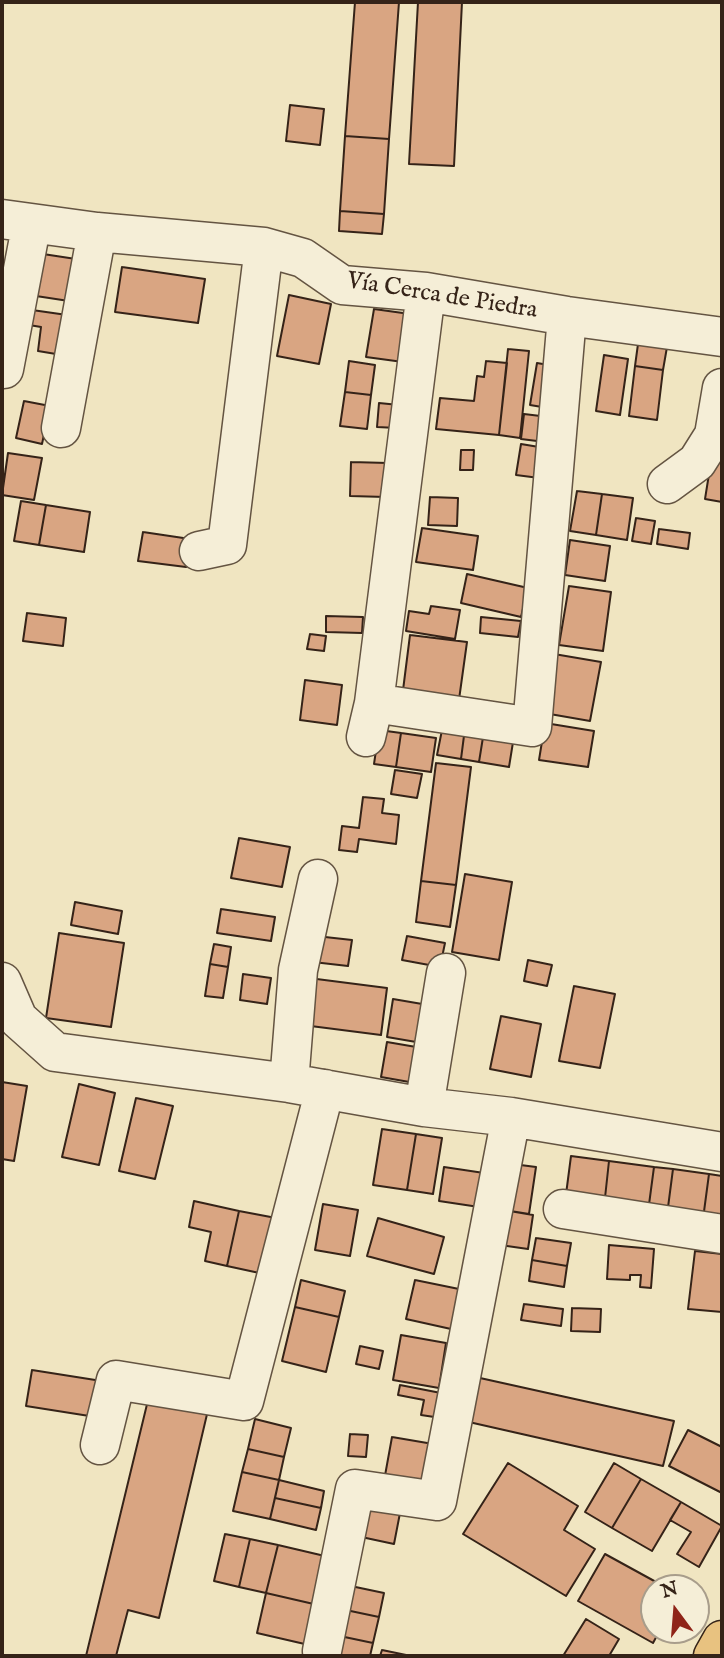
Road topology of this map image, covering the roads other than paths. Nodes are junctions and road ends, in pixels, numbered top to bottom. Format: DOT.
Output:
graph roads {
  1 [pos="16,221"];
  2 [pos="97,233"];
  3 [pos="264,247"];
  4 [pos="426,292"];
  5 [pos="567,316"];
  6 [pos="722,337"];
  7 [pos="4,369"];
  8 [pos="722,388"];
  9 [pos="61,428"];
  10 [pos="667,484"];
  11 [pos="200,551"];
  12 [pos="318,878"];
  13 [pos="446,973"];
  14 [pos="2,982"];
  15 [pos="307,1086"];
  16 [pos="424,1107"];
  17 [pos="511,1117"];
  18 [pos="722,1152"];
  19 [pos="563,1209"];
  20 [pos="722,1234"];
  21 [pos="100,1446"];
  22 [pos="722,1640"];
  23 [pos="321,1651"];
  24 [pos="713,1656"];
  1 -- 2 [label="street, Vía Cerca de Piedra"];
  1 -- 7 [label="street"];
  2 -- 3 [label="street, Vía Cerca de Piedra"];
  2 -- 9 [label="street"];
  3 -- 4 [label="street, Vía Cerca de Piedra"];
  3 -- 11 [label="street"];
  4 -- 5 [label="street, Vía Cerca de Piedra"];
  4 -- 5 [label="street"];
  5 -- 6 [label="street, Vía Cerca de Piedra"];
  8 -- 10 [label="street"];
  12 -- 15 [label="street"];
  13 -- 16 [label="street"];
  14 -- 15 [label="street"];
  15 -- 16 [label="street"];
  15 -- 21 [label="street"];
  16 -- 17 [label="street"];
  17 -- 18 [label="street"];
  17 -- 23 [label="street"];
  19 -- 20 [label="street"];
  22 -- 24 [label="main road"];
}
